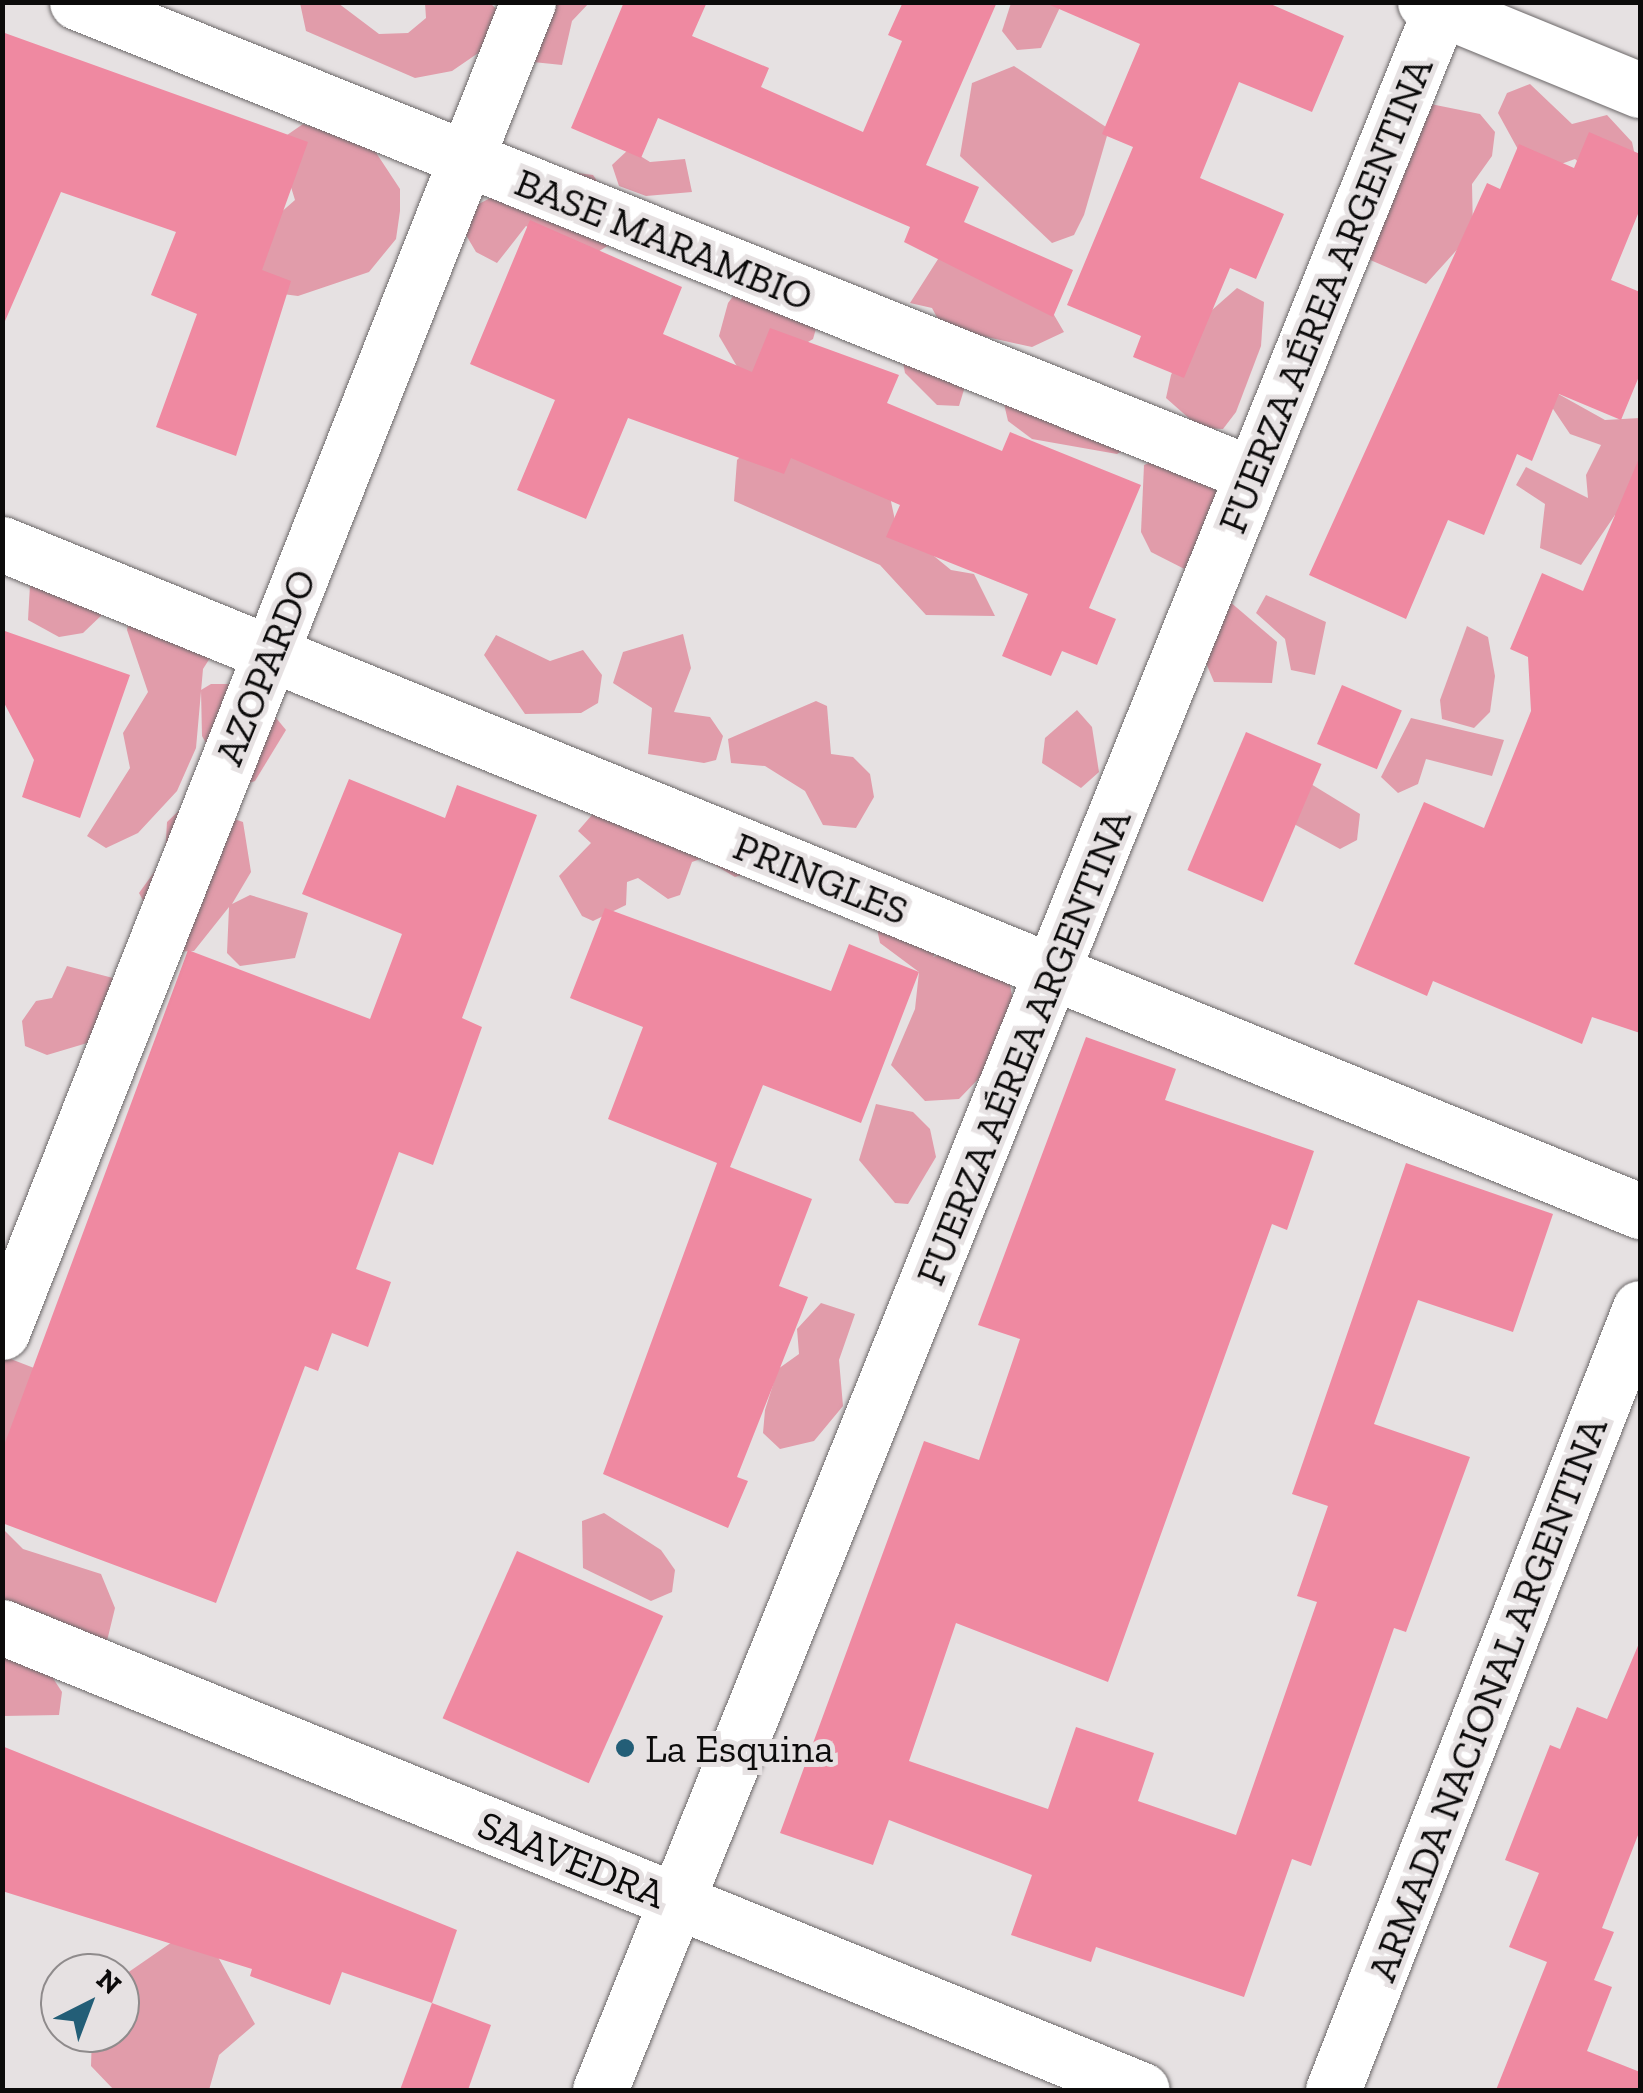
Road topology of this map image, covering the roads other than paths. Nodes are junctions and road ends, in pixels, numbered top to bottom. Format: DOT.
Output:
graph roads {
  1 [pos="78,2"];
  2 [pos="528,2"];
  3 [pos="1436,5"];
  4 [pos="1640,90"];
  5 [pos="466,160"];
  6 [pos="1252,474"];
  7 [pos="2,544"];
  8 [pos="270,653"];
  9 [pos="1054,973"];
  10 [pos="1640,1212"];
  11 [pos="1640,1308"];
  12 [pos="2,1332"];
  13 [pos="2,1627"];
  14 [pos="678,1901"];
  15 [pos="600,2090"];
  16 [pos="1142,2090"];
  17 [pos="1333,2090"];
  1 -- 5 [label="street, BASE MARAMBIO"];
  2 -- 5 [label="street, AZOPARDO"];
  3 -- 4 [label="street"];
  3 -- 6 [label="street, FUERZA AÉREA ARGENTINA"];
  5 -- 6 [label="street, BASE MARAMBIO"];
  5 -- 8 [label="street, AZOPARDO"];
  6 -- 9 [label="street, FUERZA AÉREA ARGENTINA"];
  7 -- 8 [label="street, PRINGLES"];
  8 -- 9 [label="street, PRINGLES"];
  8 -- 12 [label="street, AZOPARDO"];
  9 -- 10 [label="street, PRINGLES"];
  9 -- 14 [label="street, FUERZA AÉREA ARGENTINA"];
  11 -- 17 [label="street, ARMADA NACIONAL ARGENTINA"];
  13 -- 14 [label="street, SAAVEDRA"];
  14 -- 15 [label="street, FUERZA AÉREA ARGENTINA"];
  14 -- 16 [label="street, SAAVEDRA"];
}
